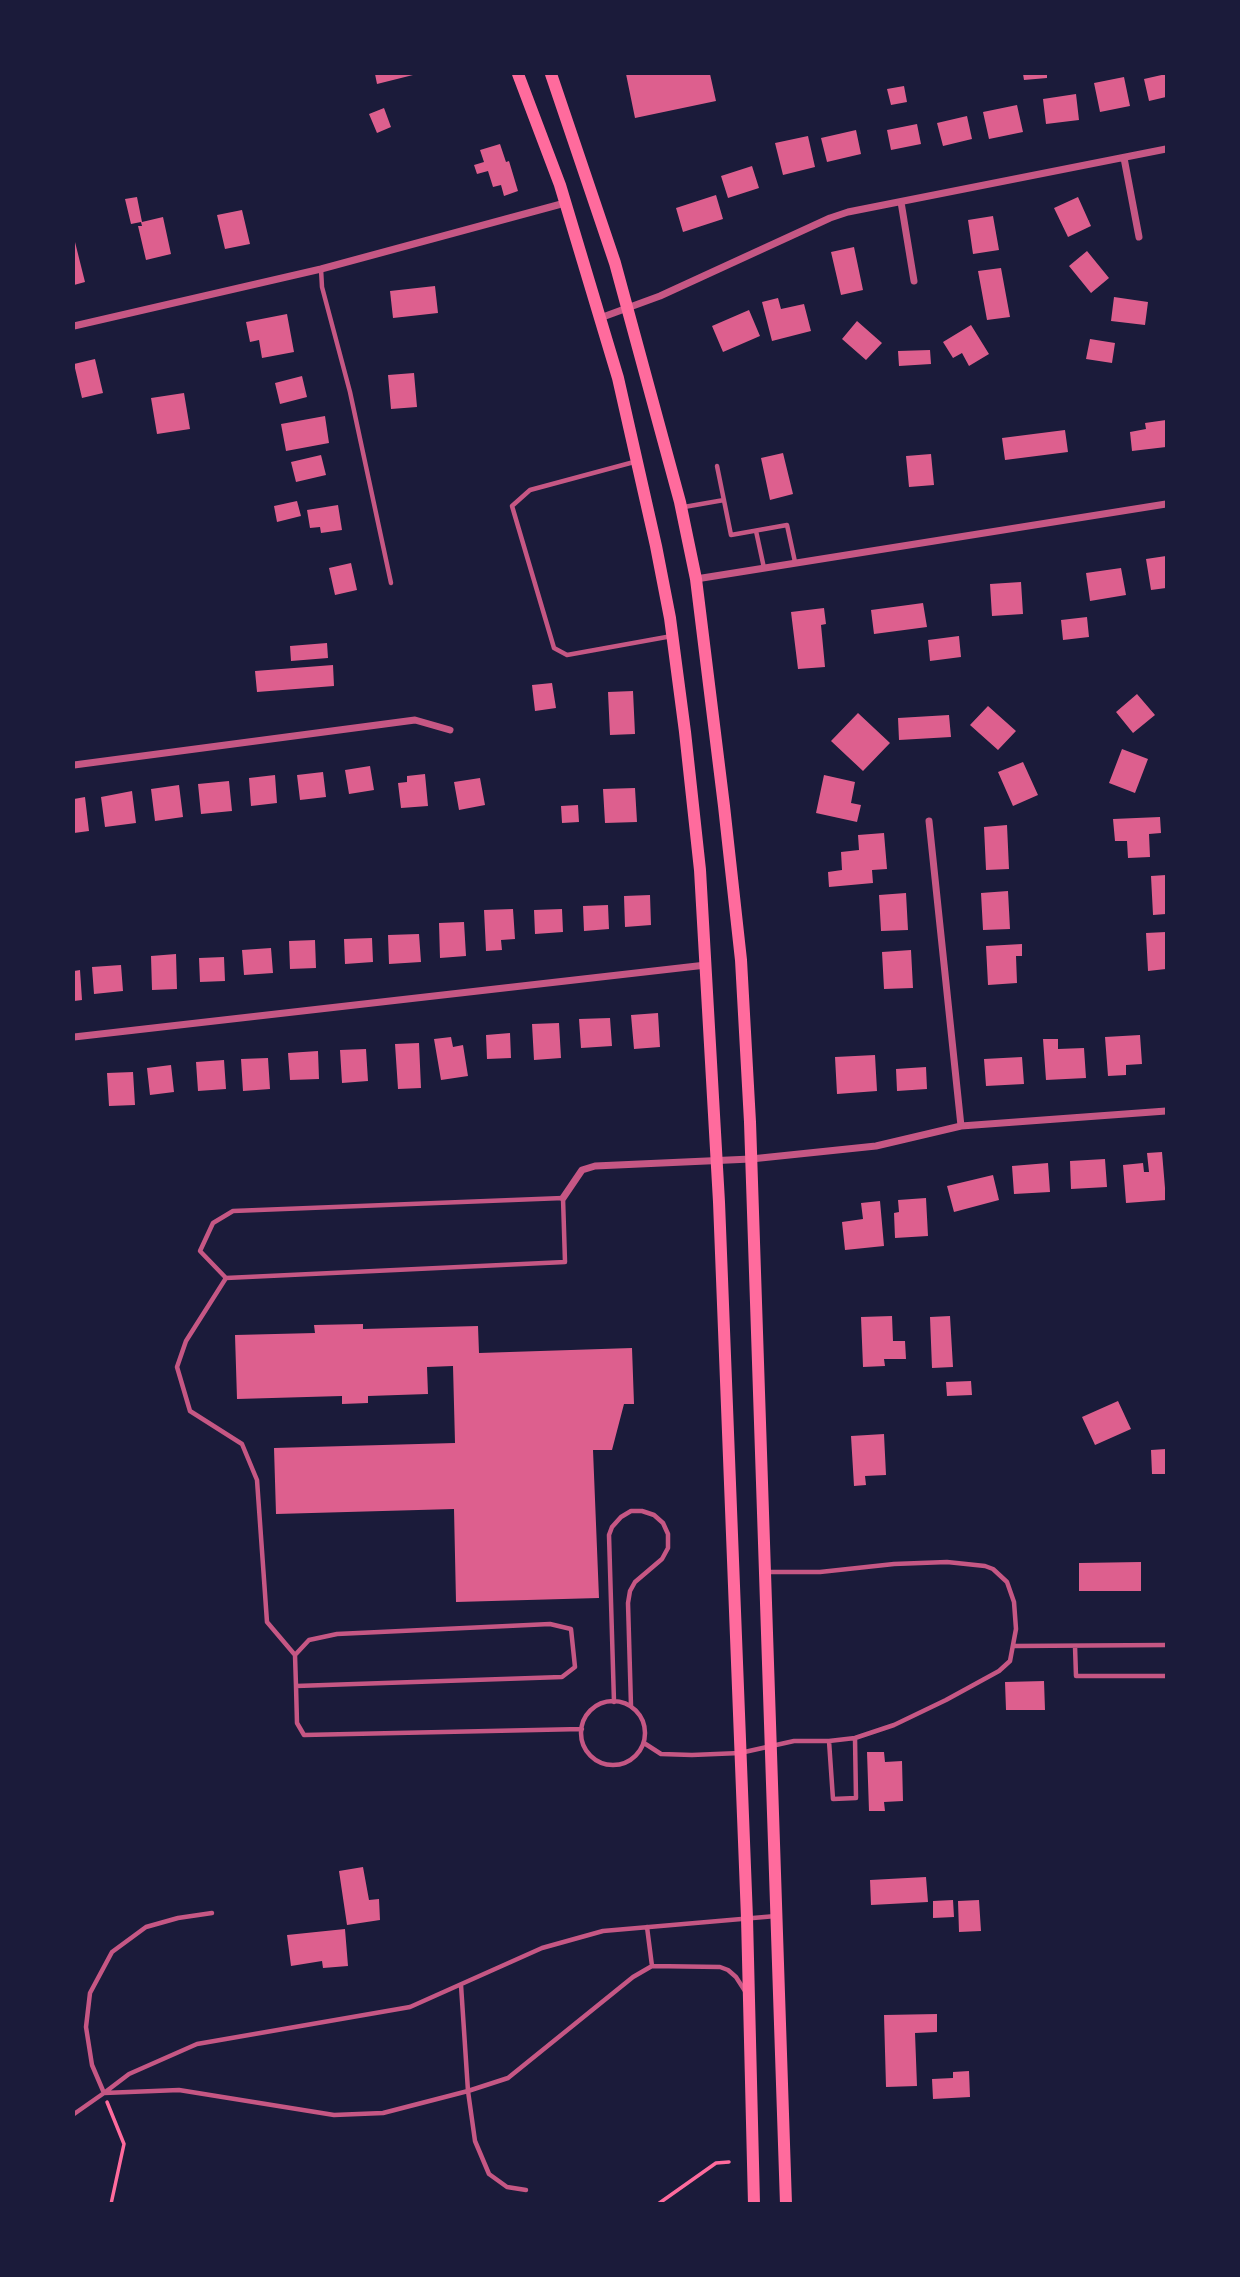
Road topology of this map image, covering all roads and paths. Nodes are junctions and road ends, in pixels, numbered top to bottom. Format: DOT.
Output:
graph roads {
  1 [pos="518,74"];
  2 [pos="551,74"];
  3 [pos="1167,149"];
  4 [pos="1124,158"];
  5 [pos="901,202"];
  6 [pos="565,203"];
  7 [pos="1139,237"];
  8 [pos="321,268"];
  9 [pos="914,281"];
  10 [pos="628,307"];
  11 [pos="600,318"];
  12 [pos="74,326"];
  13 [pos="638,461"];
  14 [pos="717,466"];
  15 [pos="724,500"];
  16 [pos="1167,504"];
  17 [pos="681,507"];
  18 [pos="756,531"];
  19 [pos="795,562"];
  20 [pos="764,568"];
  21 [pos="696,579"];
  22 [pos="391,583"];
  23 [pos="672,636"];
  24 [pos="450,730"];
  25 [pos="74,765"];
  26 [pos="929,821"];
  27 [pos="707,964"];
  28 [pos="74,1037"];
  29 [pos="1167,1111"];
  30 [pos="961,1126"];
  31 [pos="751,1159"];
  32 [pos="717,1160"];
  33 [pos="563,1198"];
  34 [pos="226,1278"];
  35 [pos="765,1572"];
  36 [pos="1167,1645"];
  37 [pos="1014,1646"];
  38 [pos="1075,1646"];
  39 [pos="295,1655"];
  40 [pos="1167,1676"];
  41 [pos="296,1686"];
  42 [pos="614,1702"];
  43 [pos="631,1706"];
  44 [pos="582,1729"];
  45 [pos="855,1738"];
  46 [pos="829,1741"];
  47 [pos="644,1743"];
  48 [pos="771,1747"];
  49 [pos="740,1753"];
  50 [pos="212,1913"];
  51 [pos="777,1916"];
  52 [pos="747,1918"];
  53 [pos="647,1927"];
  54 [pos="652,1966"];
  55 [pos="461,1985"];
  56 [pos="749,1997"];
  57 [pos="468,2091"];
  58 [pos="104,2093"];
  59 [pos="74,2114"];
  60 [pos="729,2162"];
  61 [pos="526,2190"];
  62 [pos="111,2203"];
  63 [pos="659,2203"];
  64 [pos="754,2203"];
  65 [pos="786,2203"];
  1 -- 6 [label="main road"];
  2 -- 10 [label="main road"];
  3 -- 4 [label="street"];
  4 -- 5 [label="street"];
  4 -- 7 [label="street"];
  5 -- 9 [label="street"];
  5 -- 10 [label="street"];
  6 -- 8 [label="street"];
  6 -- 11 [label="main road"];
  8 -- 12 [label="street"];
  8 -- 22 [label="lane"];
  10 -- 11 [label="street"];
  10 -- 17 [label="main road"];
  11 -- 13 [label="main road"];
  13 -- 23 [label="main road"];
  13 -- 23 [label="lane"];
  14 -- 15 [label="lane"];
  15 -- 17 [label="lane"];
  15 -- 18 [label="lane"];
  16 -- 19 [label="street"];
  17 -- 21 [label="main road"];
  18 -- 19 [label="lane"];
  18 -- 20 [label="lane"];
  19 -- 20 [label="street"];
  20 -- 21 [label="street"];
  21 -- 31 [label="main road"];
  23 -- 27 [label="main road"];
  24 -- 25 [label="street"];
  26 -- 30 [label="street"];
  27 -- 28 [label="street"];
  27 -- 32 [label="main road"];
  29 -- 30 [label="street"];
  30 -- 31 [label="street"];
  31 -- 32 [label="street"];
  31 -- 35 [label="main road"];
  32 -- 33 [label="street"];
  32 -- 49 [label="main road"];
  33 -- 34 [label="lane"];
  33 -- 34 [label="lane"];
  34 -- 39 [label="lane"];
  35 -- 37 [label="lane"];
  35 -- 48 [label="main road"];
  36 -- 38 [label="lane"];
  37 -- 38 [label="lane"];
  37 -- 45 [label="lane"];
  38 -- 40 [label="lane"];
  39 -- 41 [label="lane"];
  39 -- 41 [label="lane"];
  41 -- 44 [label="lane"];
  42 -- 43 [label="lane"];
  42 -- 43 [label="lane"];
  42 -- 44 [label="lane"];
  43 -- 47 [label="lane"];
  44 -- 47 [label="lane"];
  45 -- 46 [label="lane"];
  45 -- 46 [label="lane"];
  46 -- 48 [label="lane"];
  47 -- 49 [label="lane"];
  48 -- 49 [label="lane"];
  48 -- 51 [label="main road"];
  49 -- 52 [label="main road"];
  50 -- 58 [label="lane"];
  51 -- 52 [label="lane"];
  51 -- 65 [label="main road"];
  52 -- 53 [label="lane"];
  52 -- 56 [label="main road"];
  53 -- 54 [label="lane"];
  53 -- 55 [label="lane"];
  54 -- 56 [label="lane"];
  54 -- 57 [label="lane"];
  55 -- 57 [label="lane"];
  55 -- 58 [label="lane"];
  56 -- 64 [label="main road"];
  57 -- 58 [label="lane"];
  57 -- 61 [label="lane"];
  58 -- 59 [label="lane"];
  58 -- 62 [label="path"];
  60 -- 63 [label="path"];
}
